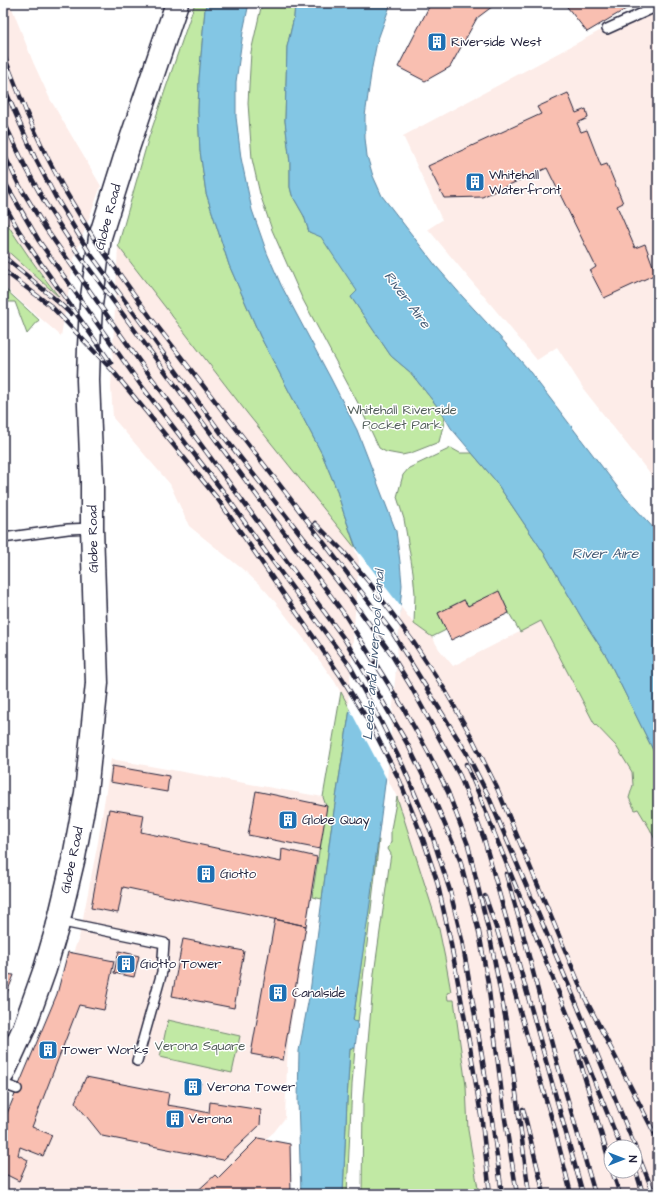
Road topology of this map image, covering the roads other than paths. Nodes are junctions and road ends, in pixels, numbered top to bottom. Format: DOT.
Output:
graph roads {
  1 [pos="177,3"];
  2 [pos="658,6"];
  3 [pos="607,29"];
  4 [pos="92,528"];
  5 [pos="3,538"];
  6 [pos="58,921"];
  7 [pos="137,1061"];
  8 [pos="10,1081"];
  9 [pos="3,1084"];
  1 -- 4 [label="street, Globe Road"];
  2 -- 3 [label="lane"];
  4 -- 5 [label="lane"];
  4 -- 6 [label="street, Globe Road"];
  6 -- 7 [label="lane"];
  6 -- 8 [label="street, Globe Road"];
  8 -- 9 [label="lane"];
}
